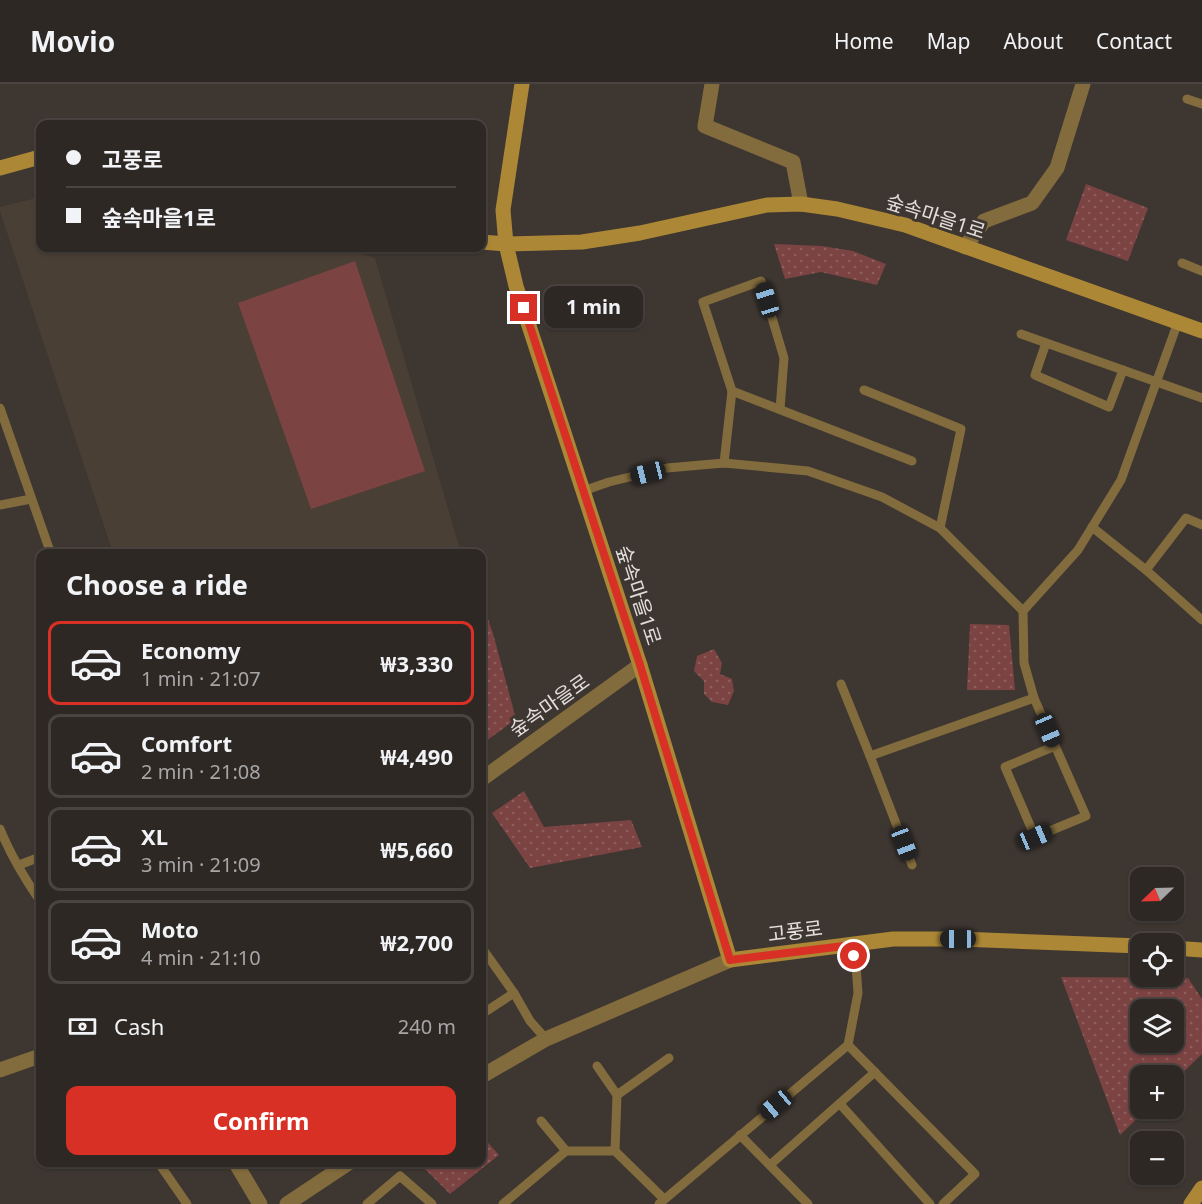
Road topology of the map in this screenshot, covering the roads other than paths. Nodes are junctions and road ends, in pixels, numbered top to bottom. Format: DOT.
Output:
graph roads {
  1 [pos="522,84"];
  2 [pos="712,84"];
  3 [pos="1083,84"];
  4 [pos="1187,99"];
  5 [pos="1202,104"];
  6 [pos="36,158"];
  7 [pos="0,168"];
  8 [pos="801,204"];
  9 [pos="486,242"];
  10 [pos="506,244"];
  11 [pos="965,247"];
  12 [pos="1182,263"];
  13 [pos="1202,271"];
  14 [pos="1178,322"];
  15 [pos="1202,332"];
  16 [pos="1021,334"];
  17 [pos="1046,343"];
  18 [pos="1123,370"];
  19 [pos="1156,382"];
  20 [pos="864,390"];
  21 [pos="732,391"];
  22 [pos="1202,398"];
  23 [pos="0,408"];
  24 [pos="780,409"];
  25 [pos="912,460"];
  26 [pos="724,463"];
  27 [pos="583,491"];
  28 [pos="31,499"];
  29 [pos="0,505"];
  30 [pos="1202,525"];
  31 [pos="1092,527"];
  32 [pos="940,528"];
  33 [pos="49,549"];
  34 [pos="1146,570"];
  35 [pos="1023,611"];
  36 [pos="1202,620"];
  37 [pos="640,665"];
  38 [pos="841,684"];
  39 [pos="1034,698"];
  40 [pos="1055,746"];
  41 [pos="870,756"];
  42 [pos="486,776"];
  43 [pos="0,829"];
  44 [pos="36,859"];
  45 [pos="912,864"];
  46 [pos="19,865"];
  47 [pos="36,894"];
  48 [pos="852,945"];
  49 [pos="1130,946"];
  50 [pos="1184,949"];
  51 [pos="1202,950"];
  52 [pos="486,954"];
  53 [pos="730,960"];
  54 [pos="514,993"];
  55 [pos="486,1011"];
  56 [pos="546,1039"];
  57 [pos="848,1045"];
  58 [pos="36,1057"];
  59 [pos="669,1058"];
  60 [pos="597,1066"];
  61 [pos="0,1070"];
  62 [pos="875,1072"];
  63 [pos="486,1074"];
  64 [pos="617,1095"];
  65 [pos="840,1104"];
  66 [pos="541,1121"];
  67 [pos="740,1135"];
  68 [pos="566,1151"];
  69 [pos="615,1151"];
  70 [pos="770,1165"];
  71 [pos="161,1167"];
  72 [pos="238,1167"];
  73 [pos="342,1167"];
  74 [pos="1202,1188"];
  75 [pos="661,1201"];
  76 [pos="187,1204"];
  77 [pos="260,1204"];
  78 [pos="287,1204"];
  79 [pos="367,1204"];
  80 [pos="432,1204"];
  81 [pos="502,1204"];
  82 [pos="808,1204"];
  83 [pos="930,1204"];
  84 [pos="943,1204"];
  85 [pos="1191,1204"];
  1 -- 10 [label="street, 숲속마을1로"];
  2 -- 8 [label="street"];
  3 -- 11 [label="street"];
  4 -- 5 [label="lane"];
  6 -- 7 [label="street"];
  8 -- 10 [label="street, 숲속마을1로"];
  8 -- 11 [label="street, 숲속마을1로"];
  9 -- 10 [label="street, 숲속마을1로"];
  10 -- 27 [label="street, 숲속마을1로"];
  11 -- 14 [label="street, 숲속마을1로"];
  12 -- 13 [label="lane"];
  14 -- 15 [label="street, 숲속마을1로"];
  14 -- 19 [label="lane"];
  16 -- 17 [label="lane"];
  17 -- 18 [label="lane"];
  17 -- 18 [label="lane"];
  18 -- 19 [label="lane"];
  19 -- 22 [label="lane"];
  19 -- 31 [label="lane"];
  20 -- 32 [label="lane"];
  21 -- 24 [label="lane"];
  21 -- 24 [label="lane"];
  21 -- 26 [label="lane"];
  23 -- 28 [label="lane"];
  24 -- 25 [label="lane"];
  26 -- 27 [label="lane"];
  26 -- 32 [label="lane"];
  27 -- 37 [label="street, 숲속마을1로"];
  28 -- 29 [label="lane"];
  28 -- 33 [label="lane"];
  30 -- 34 [label="lane"];
  31 -- 34 [label="lane"];
  31 -- 35 [label="lane"];
  32 -- 35 [label="lane"];
  34 -- 36 [label="lane"];
  35 -- 39 [label="lane"];
  37 -- 42 [label="street, 숲속마을로"];
  37 -- 53 [label="street, 숲속마을1로"];
  38 -- 41 [label="lane"];
  39 -- 40 [label="lane"];
  39 -- 41 [label="lane"];
  40 -- 40 [label="lane"];
  41 -- 45 [label="lane"];
  43 -- 46 [label="lane"];
  44 -- 46 [label="lane"];
  46 -- 47 [label="lane"];
  48 -- 49 [label="street, 고풍로"];
  48 -- 53 [label="street, 고풍로"];
  48 -- 57 [label="lane"];
  50 -- 51 [label="street"];
  52 -- 54 [label="lane"];
  53 -- 56 [label="street, 고풍로"];
  54 -- 55 [label="lane"];
  54 -- 56 [label="lane"];
  56 -- 63 [label="street, 고풍로"];
  57 -- 62 [label="lane"];
  57 -- 67 [label="lane"];
  58 -- 61 [label="street"];
  59 -- 64 [label="lane"];
  60 -- 64 [label="lane"];
  62 -- 65 [label="lane"];
  62 -- 84 [label="lane"];
  64 -- 69 [label="lane"];
  65 -- 70 [label="lane"];
  65 -- 83 [label="lane"];
  66 -- 68 [label="lane"];
  67 -- 70 [label="lane"];
  67 -- 75 [label="lane"];
  68 -- 69 [label="lane"];
  68 -- 81 [label="lane"];
  69 -- 75 [label="lane"];
  70 -- 82 [label="lane"];
  71 -- 76 [label="lane"];
  72 -- 77 [label="street"];
  73 -- 78 [label="street"];
  74 -- 85 [label="street"];
  79 -- 80 [label="lane"];
}
